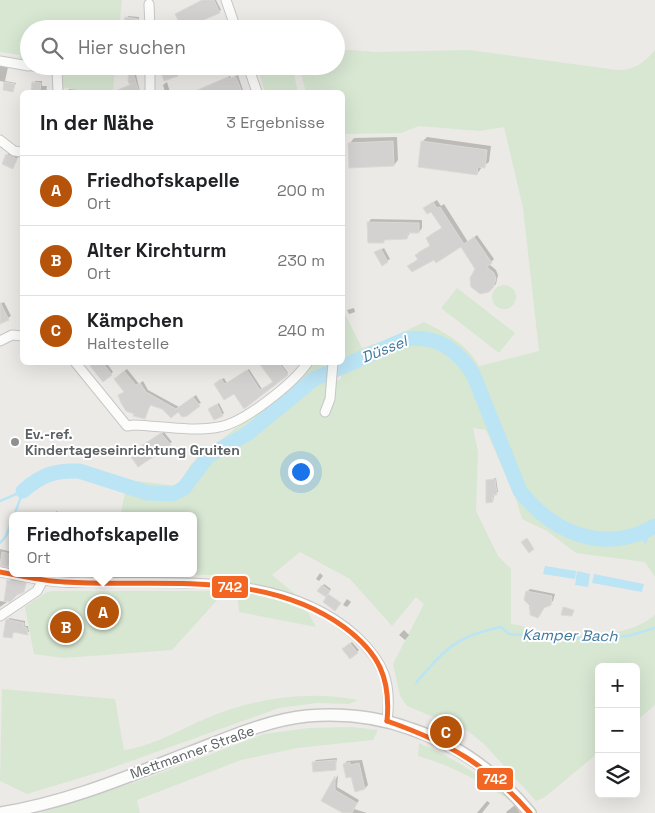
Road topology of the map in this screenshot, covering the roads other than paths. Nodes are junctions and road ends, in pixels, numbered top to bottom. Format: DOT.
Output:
graph roads {
  1 [pos="226,0"];
  2 [pos="149,4"];
  3 [pos="150,20"];
  4 [pos="233,20"];
  5 [pos="0,61"];
  6 [pos="20,64"];
  7 [pos="57,75"];
  8 [pos="150,75"];
  9 [pos="251,75"];
  10 [pos="58,90"];
  11 [pos="150,90"];
  12 [pos="256,90"];
  13 [pos="0,140"];
  14 [pos="20,152"];
  15 [pos="20,336"];
  16 [pos="0,341"];
  17 [pos="77,365"];
  18 [pos="306,365"];
  19 [pos="333,365"];
  20 [pos="325,412"];
  21 [pos="27,577"];
  22 [pos="43,580"];
  23 [pos="0,616"];
  24 [pos="387,721"];
  25 [pos="0,813"];
  26 [pos="530,813"];
  1 -- 4 [label="street"];
  2 -- 3 [label="street"];
  5 -- 6 [label="street"];
  7 -- 10 [label="street"];
  8 -- 11 [label="street"];
  9 -- 12 [label="street"];
  13 -- 14 [label="street"];
  15 -- 16 [label="street"];
  17 -- 18 [label="street"];
  19 -- 20 [label="street"];
  21 -- 22 [label="street"];
  22 -- 23 [label="street"];
  22 -- 24 [label="street"];
  24 -- 25 [label="main road, Mettmanner Straße"];
  24 -- 26 [label="main road, Mettmanner Straße"];
}
